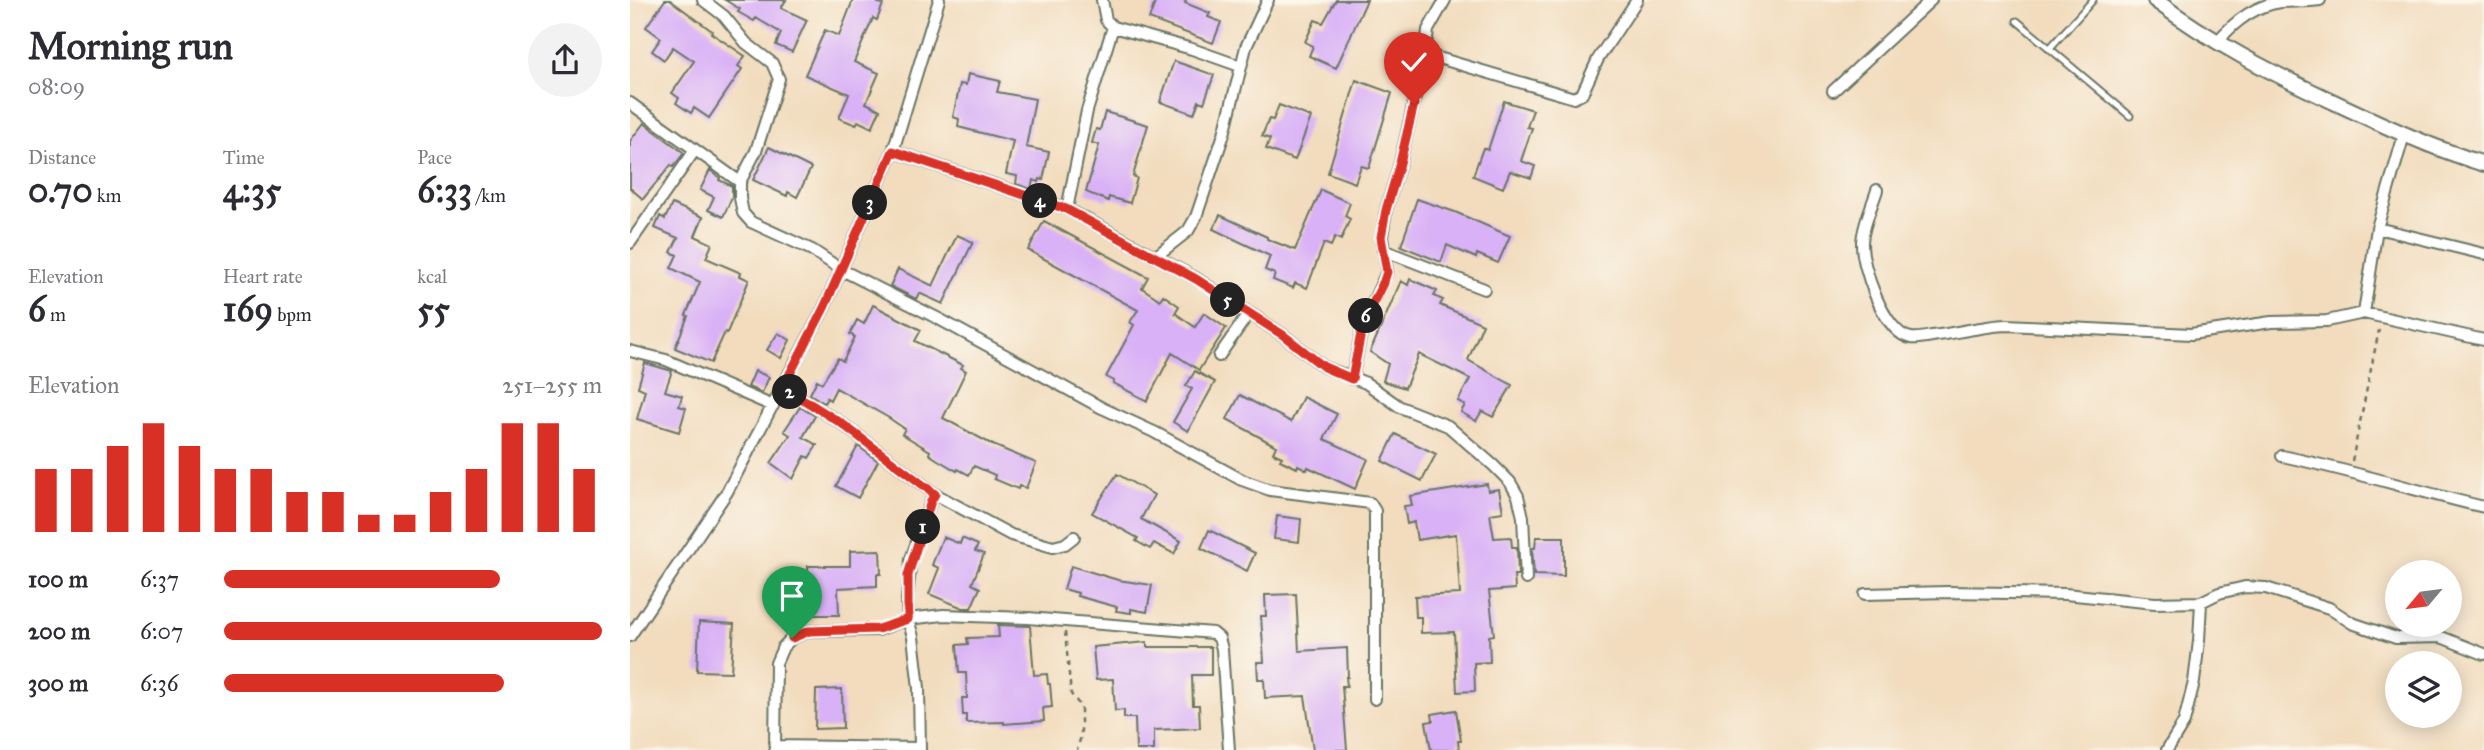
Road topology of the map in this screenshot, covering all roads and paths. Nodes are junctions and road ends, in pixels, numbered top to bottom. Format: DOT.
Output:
graph roads {
  1 [pos="703,0"];
  2 [pos="939,0"];
  3 [pos="1102,0"];
  4 [pos="1268,0"];
  5 [pos="1445,0"];
  6 [pos="1637,0"];
  7 [pos="1931,0"];
  8 [pos="2093,0"];
  9 [pos="2155,0"];
  10 [pos="2320,0"];
  11 [pos="2017,21"];
  12 [pos="1113,27"];
  13 [pos="2216,43"];
  14 [pos="2049,48"];
  15 [pos="1425,54"];
  16 [pos="1240,66"];
  17 [pos="1833,90"];
  18 [pos="630,103"];
  19 [pos="2130,116"];
  20 [pos="2404,135"];
  21 [pos="695,150"];
  22 [pos="893,151"];
  23 [pos="2484,164"];
  24 [pos="740,182"];
  25 [pos="1877,190"];
  26 [pos="1066,209"];
  27 [pos="2377,228"];
  28 [pos="630,243"];
  29 [pos="1383,250"];
  30 [pos="2484,254"];
  31 [pos="1155,257"];
  32 [pos="842,270"];
  33 [pos="1484,289"];
  34 [pos="1249,313"];
  35 [pos="2364,313"];
  36 [pos="2382,316"];
  37 [pos="2484,340"];
  38 [pos="630,351"];
  39 [pos="1219,356"];
  40 [pos="1352,379"];
  41 [pos="783,387"];
  42 [pos="773,406"];
  43 [pos="2282,456"];
  44 [pos="2351,471"];
  45 [pos="935,494"];
  46 [pos="2484,507"];
  47 [pos="1074,537"];
  48 [pos="1526,579"];
  49 [pos="1866,594"];
  50 [pos="2201,602"];
  51 [pos="908,619"];
  52 [pos="1064,622"];
  53 [pos="630,636"];
  54 [pos="2484,654"];
  55 [pos="1375,699"];
  56 [pos="776,748"];
  57 [pos="920,749"];
  58 [pos="1077,750"];
  59 [pos="1230,750"];
  60 [pos="2167,750"];
  1 -- 24 [label="street"];
  2 -- 22 [label="street"];
  3 -- 12 [label="street"];
  4 -- 16 [label="street"];
  5 -- 15 [label="street"];
  6 -- 15 [label="street"];
  7 -- 17 [label="street"];
  8 -- 14 [label="lane"];
  9 -- 13 [label="street"];
  10 -- 13 [label="street"];
  11 -- 14 [label="lane"];
  12 -- 16 [label="street"];
  12 -- 26 [label="street"];
  13 -- 20 [label="street"];
  14 -- 19 [label="lane"];
  15 -- 29 [label="street"];
  16 -- 31 [label="street"];
  18 -- 21 [label="street"];
  20 -- 23 [label="street"];
  20 -- 27 [label="street"];
  21 -- 24 [label="street"];
  21 -- 28 [label="street"];
  22 -- 26 [label="street"];
  22 -- 32 [label="street"];
  24 -- 32 [label="street"];
  25 -- 35 [label="street"];
  26 -- 31 [label="street"];
  27 -- 30 [label="street"];
  27 -- 35 [label="street"];
  29 -- 33 [label="street"];
  29 -- 40 [label="street"];
  31 -- 34 [label="street"];
  32 -- 41 [label="street"];
  32 -- 55 [label="street"];
  34 -- 39 [label="street"];
  34 -- 40 [label="street"];
  35 -- 36 [label="street"];
  36 -- 37 [label="street"];
  36 -- 44 [label="path"];
  38 -- 42 [label="street"];
  40 -- 48 [label="street"];
  41 -- 42 [label="street"];
  41 -- 45 [label="street"];
  42 -- 53 [label="street"];
  43 -- 44 [label="street"];
  44 -- 46 [label="street"];
  45 -- 47 [label="street"];
  45 -- 51 [label="street"];
  49 -- 50 [label="street"];
  50 -- 54 [label="street"];
  50 -- 60 [label="street"];
  51 -- 52 [label="street"];
  51 -- 56 [label="street"];
  51 -- 57 [label="street"];
  52 -- 58 [label="path"];
  52 -- 59 [label="street"];
  56 -- 57 [label="street"];
}
